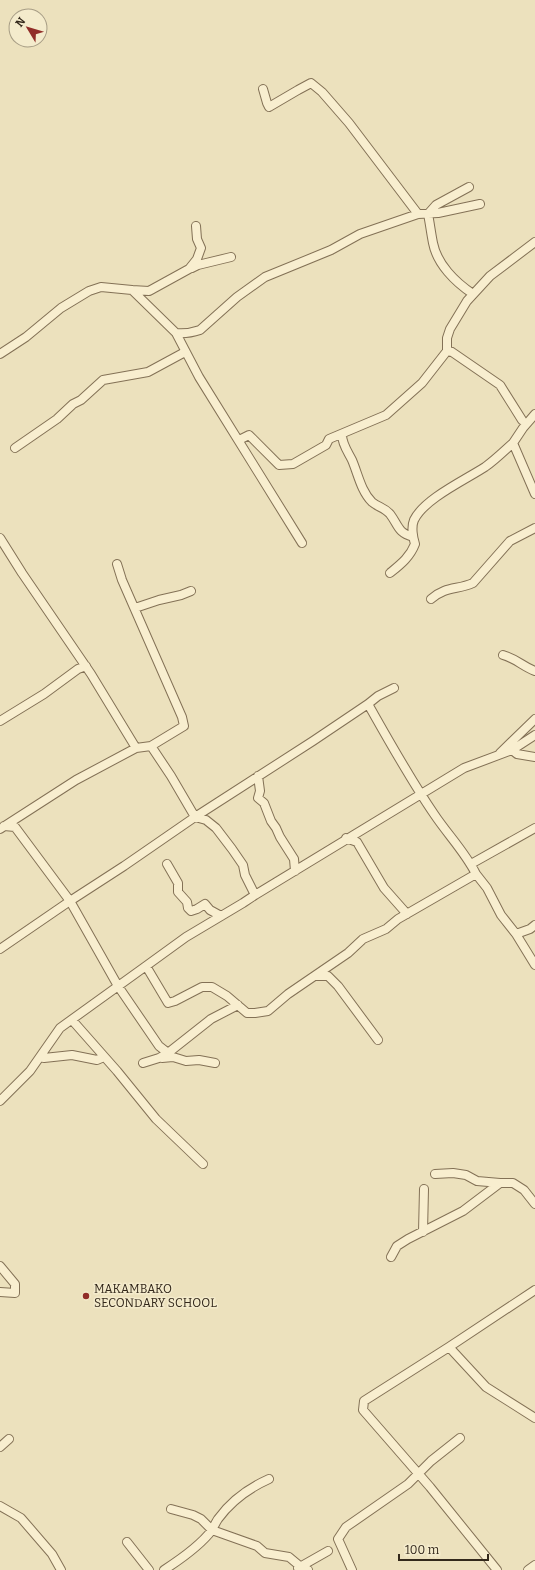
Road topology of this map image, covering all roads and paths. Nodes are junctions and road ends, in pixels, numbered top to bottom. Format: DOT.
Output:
graph roads {
  1 [pos="263,89"];
  2 [pos="469,187"];
  3 [pos="480,204"];
  4 [pos="418,214"];
  5 [pos="428,214"];
  6 [pos="196,226"];
  7 [pos="535,242"];
  8 [pos="231,258"];
  9 [pos="189,269"];
  10 [pos="132,290"];
  11 [pos="473,294"];
  12 [pos="176,333"];
  13 [pos="447,351"];
  14 [pos="185,352"];
  15 [pos="0,354"];
  16 [pos="535,414"];
  17 [pos="522,420"];
  18 [pos="342,435"];
  19 [pos="239,440"];
  20 [pos="513,443"];
  21 [pos="14,448"];
  22 [pos="535,494"];
  23 [pos="535,528"];
  24 [pos="413,537"];
  25 [pos="0,538"];
  26 [pos="302,544"];
  27 [pos="118,564"];
  28 [pos="390,573"];
  29 [pos="191,590"];
  30 [pos="431,599"];
  31 [pos="135,608"];
  32 [pos="503,655"];
  33 [pos="86,666"];
  34 [pos="535,671"];
  35 [pos="394,688"];
  36 [pos="368,704"];
  37 [pos="535,719"];
  38 [pos="0,721"];
  39 [pos="535,735"];
  40 [pos="151,746"];
  41 [pos="136,748"];
  42 [pos="512,750"];
  43 [pos="498,755"];
  44 [pos="535,757"];
  45 [pos="258,776"];
  46 [pos="422,794"];
  47 [pos="195,817"];
  48 [pos="2,827"];
  49 [pos="535,828"];
  50 [pos="346,838"];
  51 [pos="167,864"];
  52 [pos="471,864"];
  53 [pos="295,871"];
  54 [pos="476,874"];
  55 [pos="255,895"];
  56 [pos="70,901"];
  57 [pos="407,914"];
  58 [pos="221,916"];
  59 [pos="535,925"];
  60 [pos="516,934"];
  61 [pos="0,949"];
  62 [pos="146,966"];
  63 [pos="535,966"];
  64 [pos="315,976"];
  65 [pos="118,986"];
  66 [pos="238,1005"];
  67 [pos="72,1020"];
  68 [pos="378,1040"];
  69 [pos="168,1054"];
  70 [pos="40,1057"];
  71 [pos="104,1057"];
  72 [pos="159,1058"];
  73 [pos="143,1063"];
  74 [pos="215,1063"];
  75 [pos="0,1100"];
  76 [pos="203,1164"];
  77 [pos="435,1174"];
  78 [pos="500,1183"];
  79 [pos="424,1189"];
  80 [pos="535,1204"];
  81 [pos="423,1232"];
  82 [pos="391,1257"];
  83 [pos="0,1266"];
  84 [pos="535,1290"];
  85 [pos="0,1292"];
  86 [pos="449,1347"];
  87 [pos="535,1418"];
  88 [pos="460,1438"];
  89 [pos="9,1439"];
  90 [pos="0,1447"];
  91 [pos="418,1472"];
  92 [pos="269,1479"];
  93 [pos="0,1506"];
  94 [pos="171,1509"];
  95 [pos="212,1530"];
  96 [pos="127,1542"];
  97 [pos="328,1551"];
  98 [pos="535,1565"];
  99 [pos="302,1569"];
  100 [pos="61,1570"];
  101 [pos="149,1570"];
  102 [pos="164,1570"];
  103 [pos="352,1570"];
  104 [pos="497,1570"];
  105 [pos="528,1570"];
  1 -- 4 [label="street"];
  2 -- 5 [label="street"];
  3 -- 5 [label="street"];
  4 -- 5 [label="street"];
  4 -- 12 [label="street"];
  5 -- 11 [label="street"];
  6 -- 9 [label="street"];
  7 -- 11 [label="street"];
  8 -- 9 [label="street"];
  9 -- 10 [label="street"];
  10 -- 12 [label="street"];
  10 -- 15 [label="street"];
  11 -- 13 [label="street"];
  12 -- 14 [label="street"];
  13 -- 17 [label="street"];
  13 -- 18 [label="street"];
  14 -- 19 [label="street"];
  14 -- 21 [label="street"];
  16 -- 20 [label="street"];
  18 -- 19 [label="street"];
  18 -- 24 [label="street"];
  19 -- 26 [label="street"];
  20 -- 22 [label="street"];
  20 -- 24 [label="street"];
  23 -- 30 [label="street"];
  24 -- 28 [label="street"];
  25 -- 33 [label="street"];
  27 -- 31 [label="street"];
  29 -- 31 [label="street"];
  31 -- 40 [label="street"];
  32 -- 34 [label="street"];
  33 -- 38 [label="street"];
  33 -- 41 [label="street"];
  35 -- 36 [label="street"];
  36 -- 45 [label="street"];
  36 -- 46 [label="street"];
  37 -- 43 [label="street"];
  39 -- 42 [label="street"];
  40 -- 41 [label="street"];
  40 -- 47 [label="street"];
  41 -- 48 [label="street"];
  42 -- 43 [label="street"];
  42 -- 44 [label="street"];
  43 -- 46 [label="street"];
  45 -- 47 [label="street"];
  45 -- 53 [label="street"];
  46 -- 50 [label="street"];
  46 -- 52 [label="street"];
  47 -- 55 [label="street"];
  47 -- 56 [label="street"];
  48 -- 56 [label="street"];
  49 -- 52 [label="street"];
  50 -- 53 [label="street"];
  50 -- 57 [label="street"];
  51 -- 58 [label="street"];
  52 -- 54 [label="street"];
  53 -- 55 [label="street"];
  54 -- 57 [label="street"];
  54 -- 60 [label="street"];
  55 -- 58 [label="street"];
  56 -- 61 [label="street"];
  56 -- 65 [label="street"];
  57 -- 64 [label="street"];
  58 -- 62 [label="street"];
  59 -- 60 [label="street"];
  60 -- 63 [label="street"];
  62 -- 65 [label="street"];
  62 -- 66 [label="street"];
  64 -- 66 [label="street"];
  64 -- 68 [label="street"];
  65 -- 67 [label="street"];
  65 -- 69 [label="street"];
  66 -- 69 [label="street"];
  67 -- 70 [label="street"];
  67 -- 71 [label="street"];
  69 -- 72 [label="street"];
  70 -- 71 [label="street"];
  70 -- 75 [label="street"];
  71 -- 76 [label="street"];
  72 -- 73 [label="street"];
  72 -- 74 [label="street"];
  77 -- 78 [label="street"];
  78 -- 80 [label="street"];
  78 -- 81 [label="street"];
  79 -- 81 [label="street"];
  81 -- 82 [label="street"];
  83 -- 85 [label="street"];
  84 -- 86 [label="street"];
  86 -- 87 [label="street"];
  86 -- 91 [label="street"];
  88 -- 91 [label="street"];
  89 -- 90 [label="street"];
  91 -- 103 [label="street"];
  91 -- 104 [label="street"];
  92 -- 95 [label="street"];
  93 -- 100 [label="street"];
  94 -- 95 [label="street"];
  95 -- 99 [label="street"];
  95 -- 102 [label="street"];
  96 -- 101 [label="street"];
  97 -- 99 [label="street"];
  98 -- 105 [label="street"];
}
